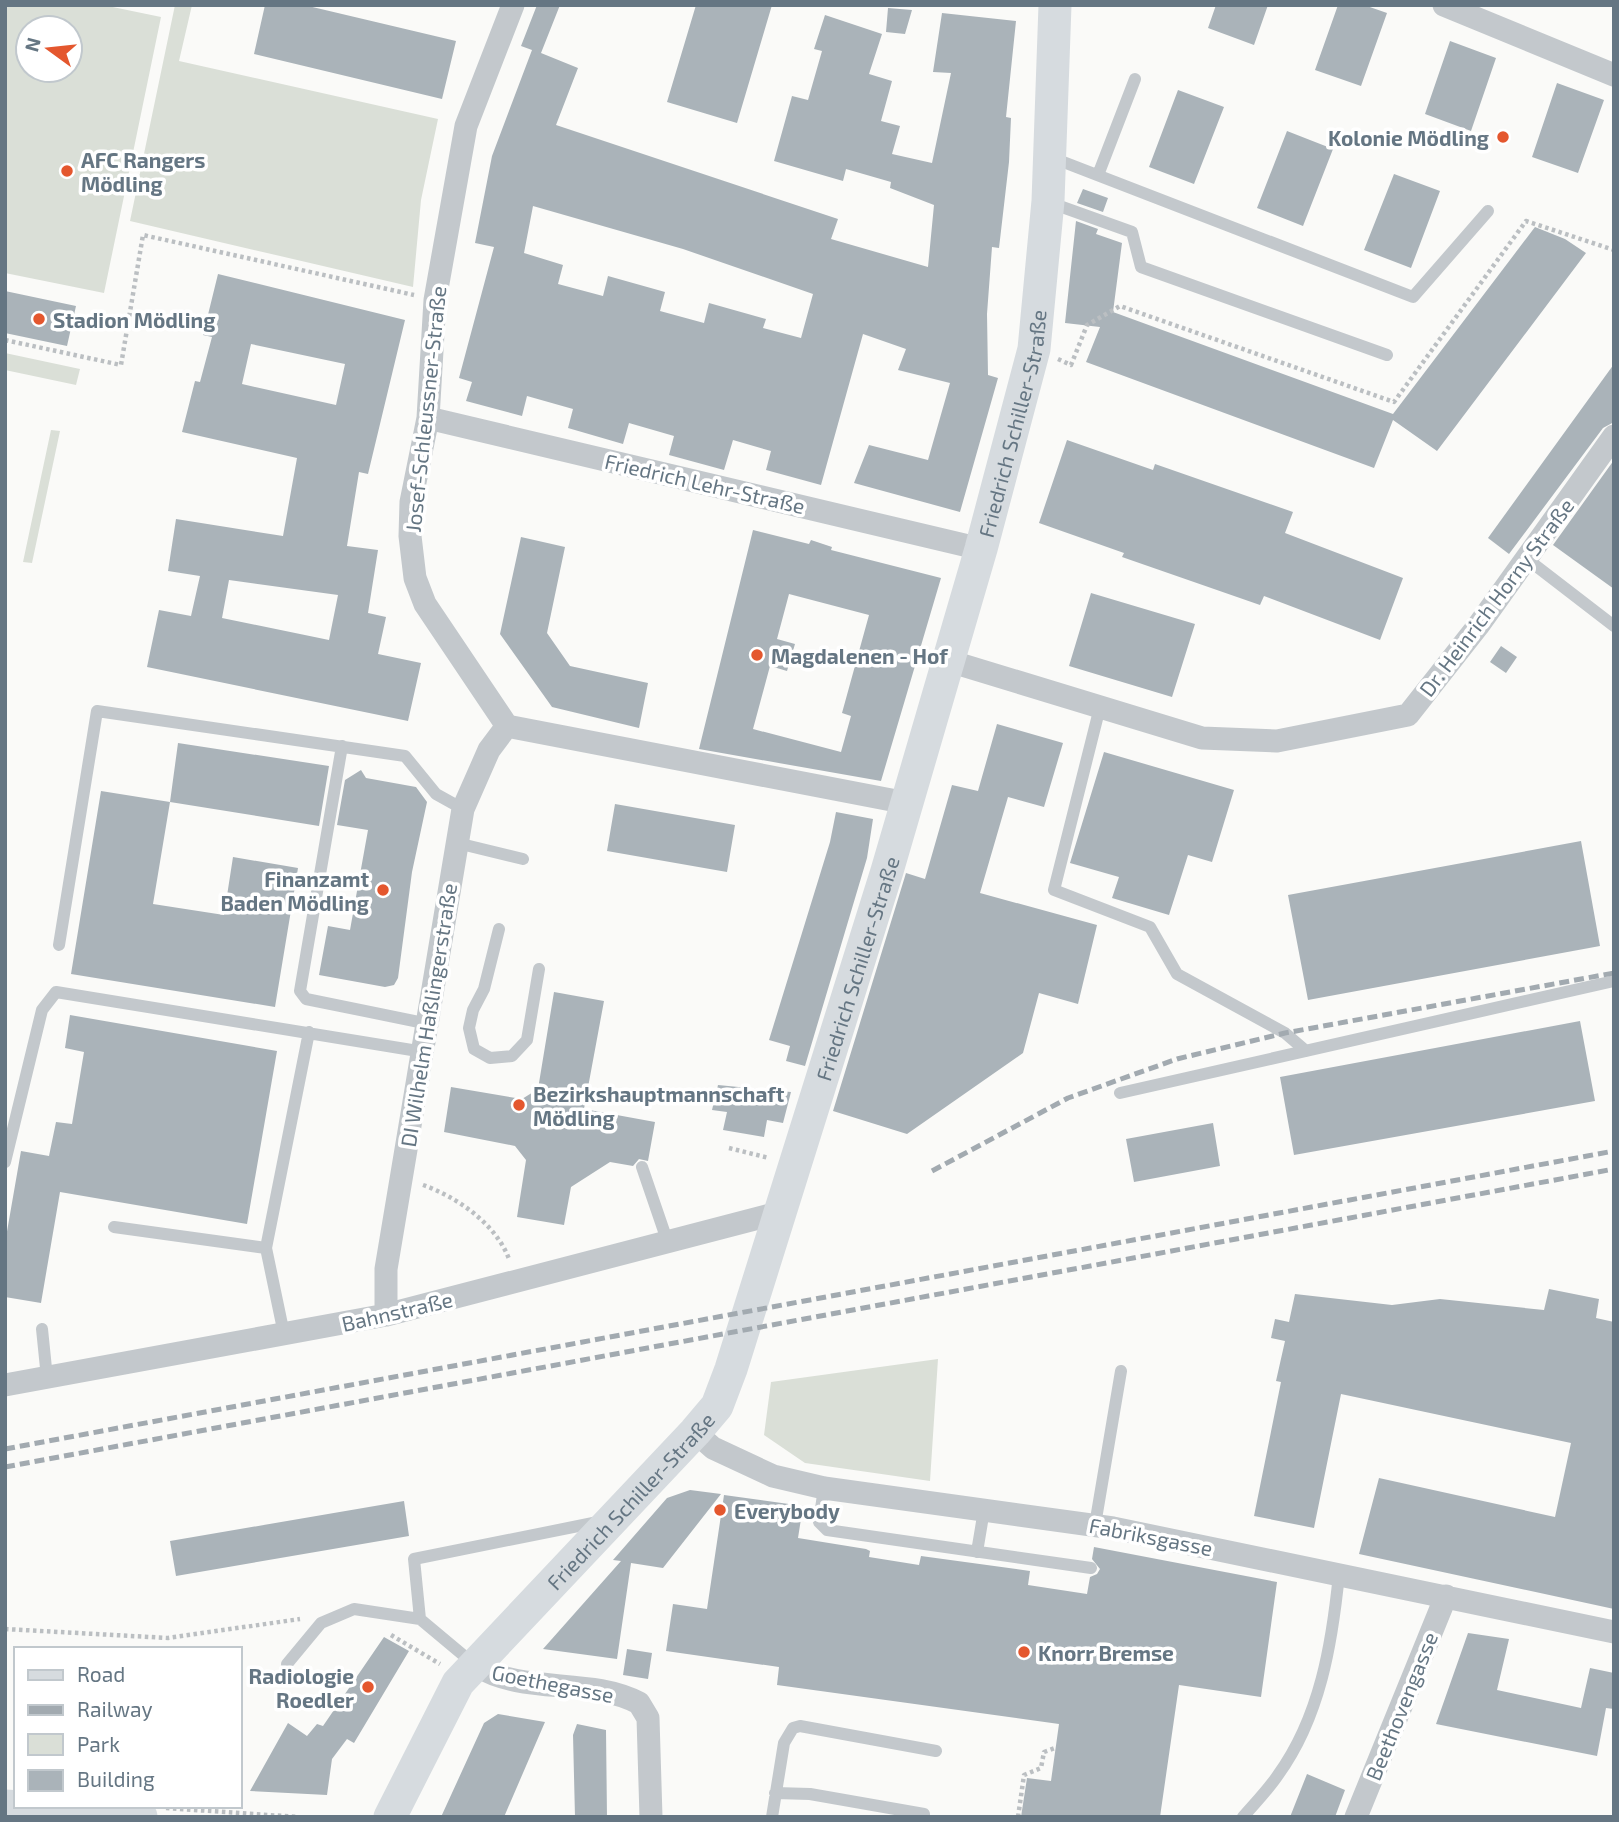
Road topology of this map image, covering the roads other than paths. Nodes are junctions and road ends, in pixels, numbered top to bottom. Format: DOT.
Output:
graph roads {
  1 [pos="513,5"];
  2 [pos="1055,5"];
  3 [pos="1444,5"];
  4 [pos="1614,75"];
  5 [pos="1135,79"];
  6 [pos="1049,157"];
  7 [pos="1098,175"];
  8 [pos="1048,201"];
  9 [pos="1488,211"];
  10 [pos="1387,355"];
  11 [pos="428,418"];
  12 [pos="1614,436"];
  13 [pos="981,549"];
  14 [pos="1527,559"];
  15 [pos="1614,626"];
  16 [pos="949,661"];
  17 [pos="1100,707"];
  18 [pos="507,726"];
  19 [pos="342,746"];
  20 [pos="907,803"];
  21 [pos="463,809"];
  22 [pos="457,843"];
  23 [pos="523,859"];
  24 [pos="499,929"];
  25 [pos="59,945"];
  26 [pos="539,969"];
  27 [pos="1614,981"];
  28 [pos="429,1024"];
  29 [pos="309,1032"];
  30 [pos="1306,1051"];
  31 [pos="424,1052"];
  32 [pos="1120,1093"];
  33 [pos="5,1163"];
  34 [pos="642,1167"];
  35 [pos="782,1212"];
  36 [pos="114,1227"];
  37 [pos="668,1242"];
  38 [pos="266,1248"];
  39 [pos="386,1315"];
  40 [pos="41,1329"];
  41 [pos="284,1334"];
  42 [pos="1121,1371"];
  43 [pos="47,1378"];
  44 [pos="5,1385"];
  45 [pos="695,1432"];
  46 [pos="824,1488"];
  47 [pos="984,1510"];
  48 [pos="613,1519"];
  49 [pos="1095,1525"];
  50 [pos="977,1552"];
  51 [pos="1091,1568"];
  52 [pos="1339,1574"];
  53 [pos="1446,1596"];
  54 [pos="420,1619"];
  55 [pos="1614,1632"];
  56 [pos="287,1664"];
  57 [pos="467,1674"];
  58 [pos="936,1751"];
  59 [pos="775,1793"];
  60 [pos="5,1808"];
  61 [pos="150,1812"];
  62 [pos="924,1814"];
  63 [pos="390,1817"];
  64 [pos="651,1817"];
  65 [pos="772,1817"];
  66 [pos="1243,1817"];
  67 [pos="1356,1817"];
  1 -- 11 [label="street, Josef-Schleussner-Straße"];
  2 -- 6 [label="street, Friedrich Schiller-Straße"];
  3 -- 4 [label="street"];
  5 -- 7 [label="lane"];
  6 -- 7 [label="lane"];
  6 -- 8 [label="street, Friedrich Schiller-Straße"];
  7 -- 9 [label="lane"];
  8 -- 10 [label="lane"];
  8 -- 13 [label="street, Friedrich Schiller-Straße"];
  11 -- 13 [label="street, Friedrich Lehr-Straße"];
  11 -- 18 [label="street, Josef-Schleussner-Straße"];
  12 -- 14 [label="street, Dr. Heinrich Horny Straße"];
  13 -- 16 [label="street, Friedrich Schiller-Straße"];
  14 -- 15 [label="lane"];
  14 -- 17 [label="street, Dr. Heinrich Horny Straße"];
  16 -- 17 [label="street, Dr. Heinrich Horny Straße"];
  16 -- 20 [label="street, Friedrich Schiller-Straße"];
  17 -- 30 [label="lane"];
  18 -- 20 [label="street"];
  18 -- 21 [label="street, DI Wilhelm Haßlingerstraße"];
  19 -- 21 [label="lane"];
  19 -- 25 [label="lane"];
  19 -- 28 [label="lane"];
  20 -- 35 [label="street, Friedrich Schiller-Straße"];
  21 -- 22 [label="street, DI Wilhelm Haßlingerstraße"];
  22 -- 23 [label="lane"];
  22 -- 28 [label="street, DI Wilhelm Haßlingerstraße"];
  24 -- 26 [label="lane"];
  27 -- 30 [label="lane"];
  28 -- 31 [label="street, DI Wilhelm Haßlingerstraße"];
  29 -- 31 [label="lane"];
  29 -- 33 [label="lane"];
  29 -- 38 [label="lane"];
  30 -- 32 [label="lane"];
  31 -- 39 [label="street, DI Wilhelm Haßlingerstraße"];
  34 -- 37 [label="lane"];
  35 -- 37 [label="street, Bahnstraße"];
  35 -- 45 [label="street, Friedrich Schiller-Straße"];
  36 -- 38 [label="lane"];
  37 -- 39 [label="street, Bahnstraße"];
  38 -- 41 [label="lane"];
  39 -- 41 [label="street, Bahnstraße"];
  40 -- 43 [label="lane"];
  41 -- 43 [label="street, Bahnstraße"];
  42 -- 49 [label="lane"];
  43 -- 44 [label="street, Bahnstraße"];
  45 -- 46 [label="street, Fabriksgasse"];
  45 -- 48 [label="street, Friedrich Schiller-Straße"];
  46 -- 47 [label="street, Fabriksgasse"];
  46 -- 50 [label="lane"];
  47 -- 49 [label="street, Fabriksgasse"];
  47 -- 50 [label="lane"];
  48 -- 54 [label="lane"];
  48 -- 57 [label="street, Friedrich Schiller-Straße"];
  49 -- 52 [label="street, Fabriksgasse"];
  50 -- 51 [label="lane"];
  52 -- 53 [label="street, Fabriksgasse"];
  52 -- 66 [label="lane"];
  53 -- 55 [label="street, Fabriksgasse"];
  53 -- 67 [label="street, Beethovengasse"];
  54 -- 56 [label="lane"];
  54 -- 57 [label="lane"];
  57 -- 63 [label="street, Friedrich Schiller-Straße"];
  57 -- 64 [label="street, Goethegasse"];
  58 -- 59 [label="lane"];
  59 -- 62 [label="lane"];
  59 -- 65 [label="lane"];
  60 -- 61 [label="main road"];
}
